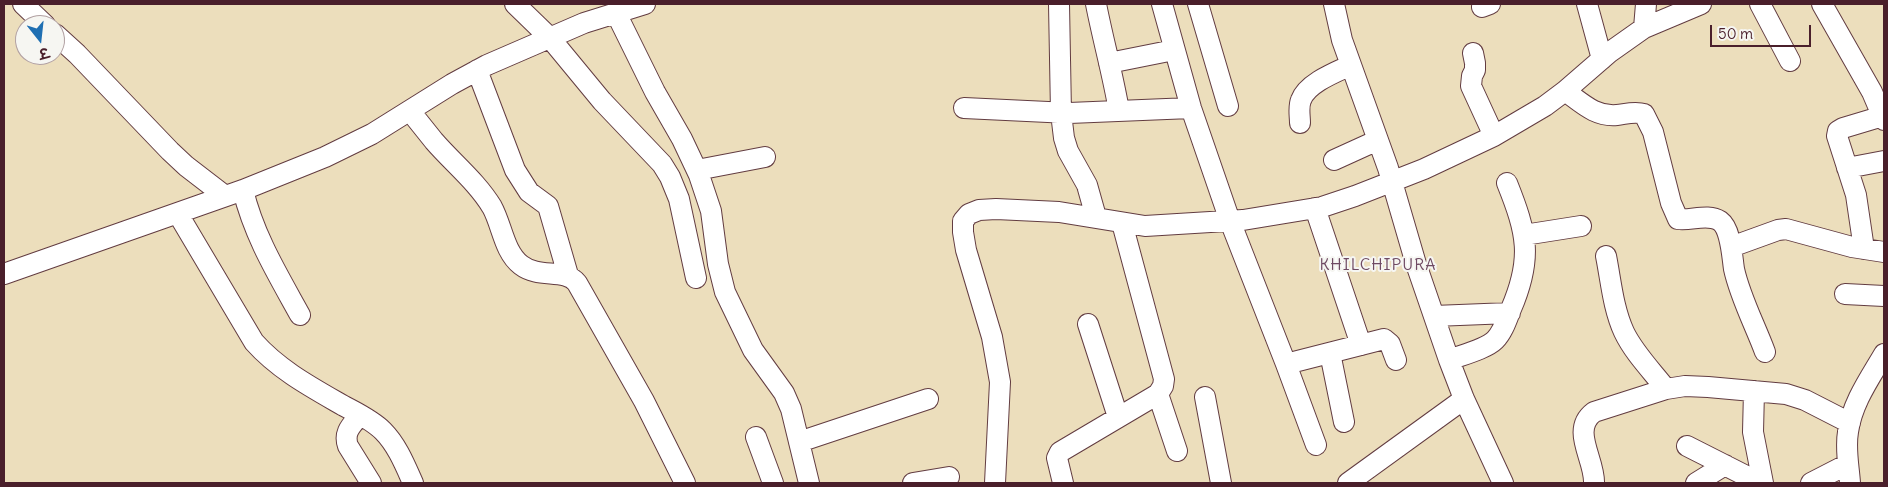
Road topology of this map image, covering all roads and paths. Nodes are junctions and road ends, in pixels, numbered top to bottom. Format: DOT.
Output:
graph roads {
  1 [pos="23,4"];
  2 [pos="515,4"];
  3 [pos="644,4"];
  4 [pos="1059,4"];
  5 [pos="1096,4"];
  6 [pos="1162,4"];
  7 [pos="1198,4"];
  8 [pos="1334,4"];
  9 [pos="1587,4"];
  10 [pos="1646,4"];
  11 [pos="1701,4"];
  12 [pos="1760,4"];
  13 [pos="1822,4"];
  14 [pos="616,13"];
  15 [pos="35,15"];
  16 [pos="1644,28"];
  17 [pos="550,38"];
  18 [pos="65,43"];
  19 [pos="1174,50"];
  20 [pos="1473,53"];
  21 [pos="1602,59"];
  22 [pos="1790,61"];
  23 [pos="1109,63"];
  24 [pos="1351,65"];
  25 [pos="476,70"];
  26 [pos="1565,91"];
  27 [pos="1228,106"];
  28 [pos="964,108"];
  29 [pos="1190,108"];
  30 [pos="410,111"];
  31 [pos="1119,111"];
  32 [pos="1061,112"];
  33 [pos="1883,118"];
  34 [pos="1300,123"];
  35 [pos="1494,136"];
  36 [pos="1378,140"];
  37 [pos="765,157"];
  38 [pos="1334,160"];
  39 [pos="1884,161"];
  40 [pos="1847,168"];
  41 [pos="697,170"];
  42 [pos="1392,182"];
  43 [pos="1508,183"];
  44 [pos="234,193"];
  45 [pos="1315,208"];
  46 [pos="178,214"];
  47 [pos="1096,217"];
  48 [pos="1230,221"];
  49 [pos="1122,224"];
  50 [pos="1581,226"];
  51 [pos="1524,235"];
  52 [pos="1731,247"];
  53 [pos="1864,249"];
  54 [pos="1884,252"];
  55 [pos="1606,256"];
  56 [pos="4,274"];
  57 [pos="568,275"];
  58 [pos="696,278"];
  59 [pos="1845,294"];
  60 [pos="1884,296"];
  61 [pos="1510,313"];
  62 [pos="300,316"];
  63 [pos="1434,316"];
  64 [pos="1088,324"];
  65 [pos="1361,345"];
  66 [pos="1765,352"];
  67 [pos="1330,353"];
  68 [pos="1884,354"];
  69 [pos="1396,360"];
  70 [pos="1449,360"];
  71 [pos="1286,364"];
  72 [pos="1666,389"];
  73 [pos="1754,391"];
  74 [pos="1158,394"];
  75 [pos="1205,397"];
  76 [pos="928,399"];
  77 [pos="1464,399"];
  78 [pos="360,415"];
  79 [pos="1118,417"];
  80 [pos="1344,422"];
  81 [pos="1850,423"];
  82 [pos="756,437"];
  83 [pos="799,442"];
  84 [pos="1316,445"];
  85 [pos="1687,446"];
  86 [pos="1177,451"];
  87 [pos="1724,465"];
  88 [pos="1849,474"];
  89 [pos="949,477"];
  90 [pos="1368,477"];
  91 [pos="371,483"];
  92 [pos="413,483"];
  93 [pos="685,483"];
  94 [pos="773,483"];
  95 [pos="808,483"];
  96 [pos="913,483"];
  97 [pos="995,483"];
  98 [pos="1063,483"];
  99 [pos="1220,483"];
  100 [pos="1348,483"];
  101 [pos="1504,483"];
  102 [pos="1594,483"];
  103 [pos="1696,483"];
  104 [pos="1761,483"];
  105 [pos="1811,483"];
  1 -- 15 [label="street"];
  2 -- 17 [label="street"];
  3 -- 14 [label="street"];
  4 -- 32 [label="street"];
  5 -- 23 [label="street"];
  6 -- 19 [label="street"];
  7 -- 27 [label="street"];
  8 -- 24 [label="street"];
  9 -- 21 [label="street"];
  10 -- 16 [label="street"];
  11 -- 16 [label="street"];
  12 -- 22 [label="street"];
  13 -- 33 [label="street"];
  14 -- 17 [label="street"];
  14 -- 41 [label="street"];
  16 -- 21 [label="street"];
  17 -- 25 [label="street"];
  17 -- 58 [label="street"];
  18 -- 44 [label="street"];
  19 -- 23 [label="street"];
  19 -- 29 [label="street"];
  20 -- 35 [label="street"];
  21 -- 26 [label="street"];
  23 -- 31 [label="street"];
  24 -- 34 [label="street"];
  24 -- 36 [label="street"];
  25 -- 30 [label="street"];
  25 -- 57 [label="street"];
  26 -- 35 [label="street"];
  26 -- 52 [label="street"];
  28 -- 32 [label="street"];
  29 -- 31 [label="street"];
  29 -- 48 [label="street"];
  30 -- 44 [label="street"];
  30 -- 57 [label="street"];
  31 -- 32 [label="street"];
  32 -- 47 [label="street"];
  33 -- 40 [label="street"];
  35 -- 42 [label="street"];
  36 -- 38 [label="street"];
  36 -- 42 [label="street"];
  37 -- 41 [label="street"];
  39 -- 40 [label="street"];
  40 -- 53 [label="street"];
  41 -- 83 [label="street"];
  42 -- 45 [label="street"];
  42 -- 63 [label="street"];
  43 -- 51 [label="street"];
  44 -- 46 [label="street"];
  44 -- 62 [label="street"];
  45 -- 48 [label="street"];
  45 -- 65 [label="street"];
  46 -- 56 [label="street"];
  46 -- 78 [label="street"];
  47 -- 49 [label="street"];
  47 -- 97 [label="street"];
  48 -- 49 [label="street"];
  48 -- 71 [label="street"];
  49 -- 74 [label="street"];
  50 -- 51 [label="street"];
  51 -- 61 [label="street"];
  52 -- 53 [label="street"];
  52 -- 66 [label="street"];
  53 -- 54 [label="street"];
  55 -- 72 [label="street"];
  57 -- 93 [label="street"];
  59 -- 60 [label="street"];
  61 -- 63 [label="street"];
  61 -- 70 [label="street"];
  63 -- 70 [label="street"];
  64 -- 79 [label="street"];
  65 -- 67 [label="street"];
  65 -- 69 [label="street"];
  67 -- 71 [label="street"];
  67 -- 80 [label="street"];
  68 -- 81 [label="street"];
  70 -- 77 [label="street"];
  71 -- 84 [label="street"];
  72 -- 73 [label="street"];
  72 -- 102 [label="street"];
  73 -- 81 [label="street"];
  73 -- 104 [label="street"];
  74 -- 79 [label="street"];
  74 -- 86 [label="street"];
  75 -- 99 [label="street"];
  76 -- 83 [label="street"];
  77 -- 90 [label="street"];
  77 -- 101 [label="street"];
  78 -- 91 [label="street"];
  78 -- 92 [label="street"];
  79 -- 98 [label="street"];
  81 -- 88 [label="street"];
  82 -- 94 [label="street"];
  83 -- 95 [label="street"];
  85 -- 87 [label="street"];
  87 -- 103 [label="street"];
  87 -- 104 [label="street"];
  88 -- 105 [label="street"];
  89 -- 96 [label="street"];
  90 -- 100 [label="street"];
}
